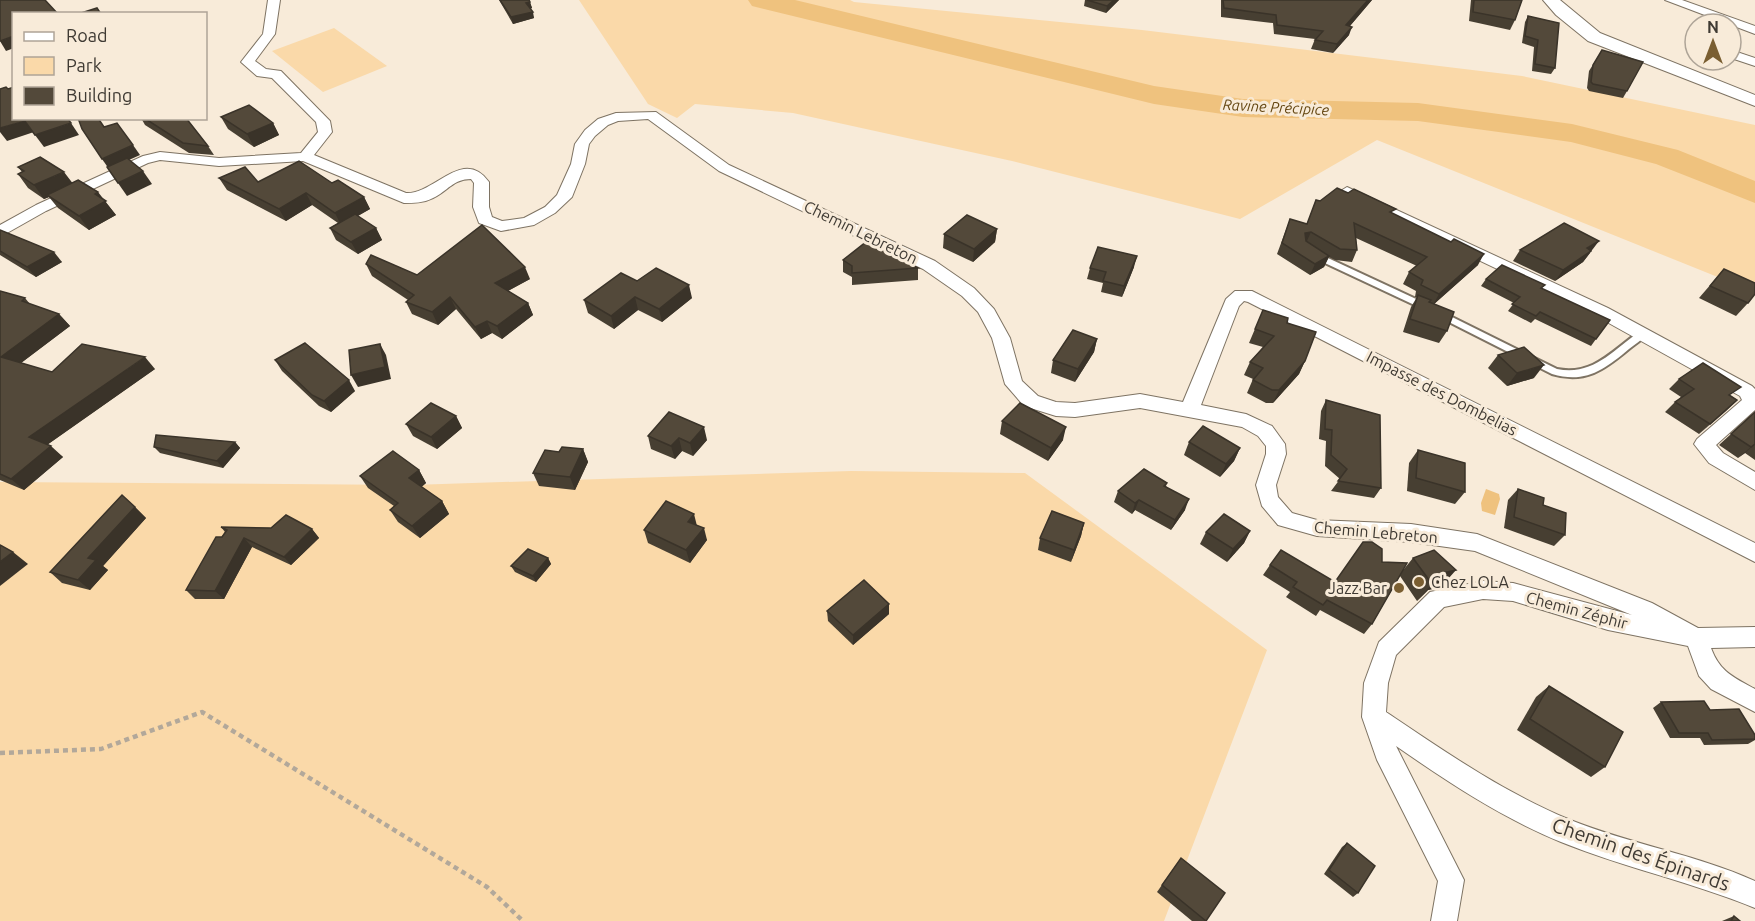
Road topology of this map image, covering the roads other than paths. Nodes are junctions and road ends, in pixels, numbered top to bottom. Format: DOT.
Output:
graph roads {
  1 [pos="1551,0"];
  2 [pos="1671,0"];
  3 [pos="272,1"];
  4 [pos="1755,30"];
  5 [pos="1755,101"];
  6 [pos="305,157"];
  7 [pos="1347,192"];
  8 [pos="0,232"];
  9 [pos="1305,248"];
  10 [pos="1642,334"];
  11 [pos="1190,409"];
  12 [pos="1755,482"];
  13 [pos="1755,552"];
  14 [pos="1755,637"];
  15 [pos="1696,638"];
  16 [pos="1755,701"];
  17 [pos="1374,717"];
  18 [pos="1755,895"];
  19 [pos="1444,921"];
  1 -- 5 [label="street"];
  2 -- 4 [label="street"];
  3 -- 6 [label="street"];
  6 -- 8 [label="street, Chemin Lebreton"];
  6 -- 11 [label="street, Chemin Lebreton"];
  7 -- 10 [label="street"];
  9 -- 10 [label="lane"];
  10 -- 12 [label="street"];
  11 -- 13 [label="street, Impasse des Dombelias"];
  11 -- 15 [label="street, Chemin Lebreton"];
  14 -- 15 [label="street, Chemin Zéphir"];
  15 -- 16 [label="street"];
  15 -- 17 [label="street, Chemin Zéphir"];
  17 -- 18 [label="street, Chemin des Épinards"];
  17 -- 19 [label="street, Chemin Zéphir"];
}
